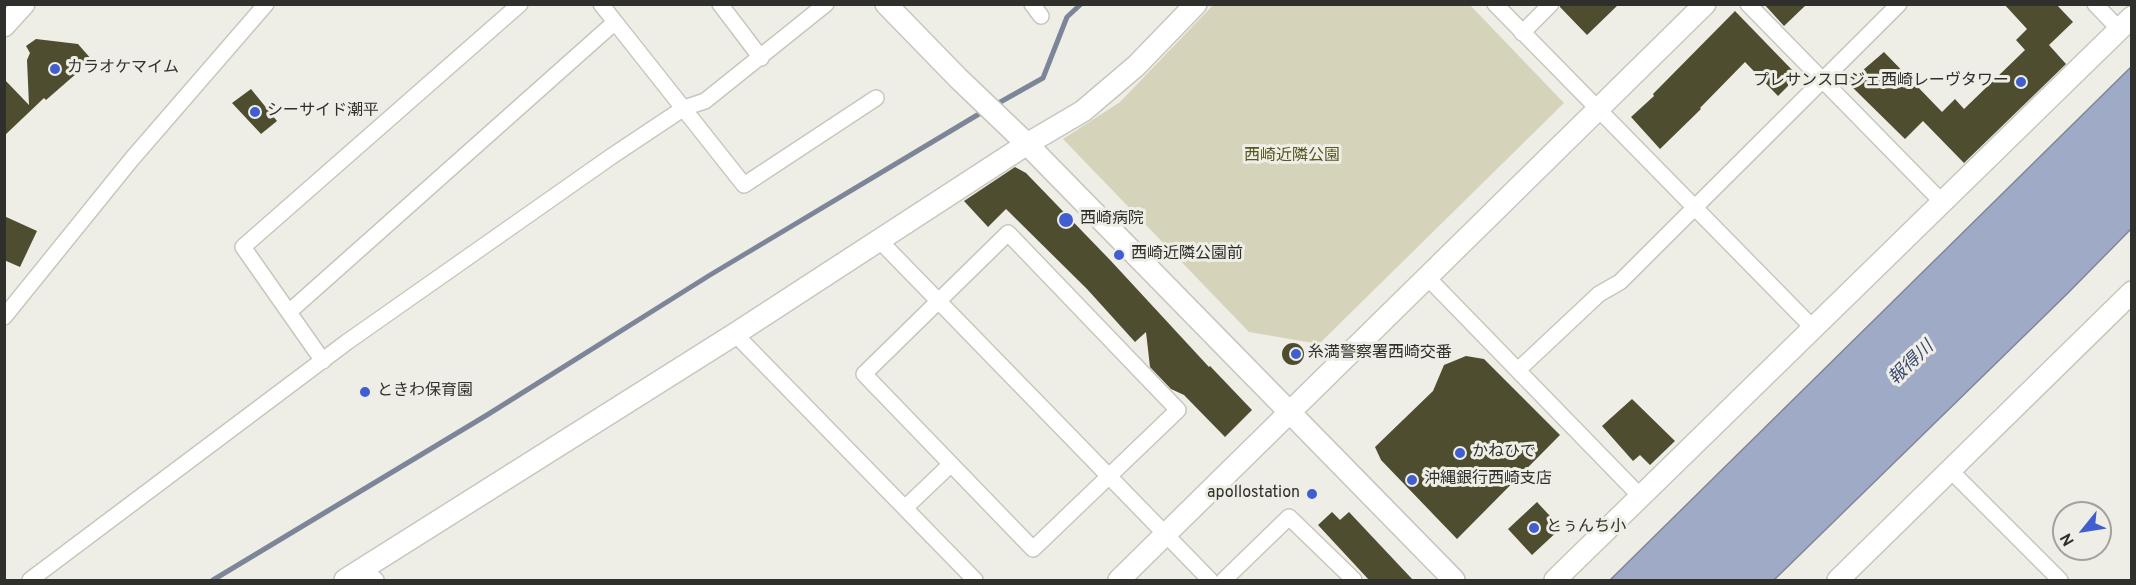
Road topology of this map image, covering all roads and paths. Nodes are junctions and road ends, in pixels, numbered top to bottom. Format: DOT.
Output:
graph roads {
  1 [pos="22,4"];
  2 [pos="266,4"];
  3 [pos="520,4"];
  4 [pos="601,4"];
  5 [pos="720,4"];
  6 [pos="826,4"];
  7 [pos="886,4"];
  8 [pos="1196,4"];
  9 [pos="1496,4"];
  10 [pos="1551,4"];
  11 [pos="1704,4"];
  12 [pos="1748,4"];
  13 [pos="1899,4"];
  14 [pos="2095,4"];
  15 [pos="4,17"];
  16 [pos="615,22"];
  17 [pos="2125,23"];
  18 [pos="4,26"];
  19 [pos="1522,33"];
  20 [pos="761,58"];
  21 [pos="1822,80"];
  22 [pos="876,98"];
  23 [pos="684,108"];
  24 [pos="1598,109"];
  25 [pos="1027,144"];
  26 [pos="1943,203"];
  27 [pos="1694,206"];
  28 [pos="879,240"];
  29 [pos="1427,277"];
  30 [pos="2132,292"];
  31 [pos="939,302"];
  32 [pos="289,312"];
  33 [pos="4,317"];
  34 [pos="1814,329"];
  35 [pos="735,334"];
  36 [pos="323,361"];
  37 [pos="1518,370"];
  38 [pos="1290,413"];
  39 [pos="951,464"];
  40 [pos="1951,471"];
  41 [pos="1109,477"];
  42 [pos="1641,497"];
  43 [pos="905,508"];
  44 [pos="1166,535"];
  45 [pos="370,575"];
  46 [pos="30,580"];
  47 [pos="345,580"];
  48 [pos="975,580"];
  49 [pos="1119,580"];
  50 [pos="1210,580"];
  51 [pos="1224,580"];
  52 [pos="1354,580"];
  53 [pos="1454,580"];
  54 [pos="1555,580"];
  55 [pos="1838,580"];
  56 [pos="2060,580"];
  1 -- 15 [label="street"];
  1 -- 18 [label="street"];
  2 -- 33 [label="street"];
  3 -- 32 [label="street"];
  4 -- 16 [label="street"];
  5 -- 20 [label="street"];
  6 -- 20 [label="street"];
  7 -- 25 [label="street"];
  8 -- 25 [label="street"];
  9 -- 19 [label="street"];
  10 -- 19 [label="street"];
  11 -- 24 [label="street"];
  12 -- 21 [label="street"];
  13 -- 21 [label="street"];
  14 -- 17 [label="street"];
  16 -- 23 [label="street"];
  16 -- 32 [label="street"];
  17 -- 26 [label="street"];
  19 -- 24 [label="street"];
  20 -- 23 [label="street"];
  21 -- 26 [label="street"];
  21 -- 27 [label="street"];
  22 -- 23 [label="street"];
  23 -- 36 [label="street"];
  24 -- 27 [label="street"];
  24 -- 29 [label="street"];
  25 -- 28 [label="street"];
  25 -- 38 [label="street"];
  26 -- 34 [label="street"];
  27 -- 34 [label="street"];
  27 -- 37 [label="street"];
  28 -- 31 [label="street"];
  28 -- 35 [label="street"];
  29 -- 37 [label="street"];
  29 -- 38 [label="street"];
  30 -- 40 [label="street"];
  31 -- 39 [label="street"];
  31 -- 41 [label="street"];
  31 -- 41 [label="street"];
  32 -- 36 [label="street"];
  34 -- 42 [label="street"];
  35 -- 43 [label="street"];
  35 -- 45 [label="street"];
  36 -- 46 [label="street"];
  37 -- 42 [label="street"];
  38 -- 44 [label="street"];
  38 -- 53 [label="street"];
  39 -- 41 [label="street"];
  39 -- 43 [label="street"];
  40 -- 55 [label="street"];
  40 -- 56 [label="street"];
  41 -- 44 [label="street"];
  42 -- 54 [label="street"];
  43 -- 48 [label="street"];
  44 -- 49 [label="street"];
  44 -- 50 [label="street"];
  45 -- 47 [label="street"];
  51 -- 52 [label="street"];
}
